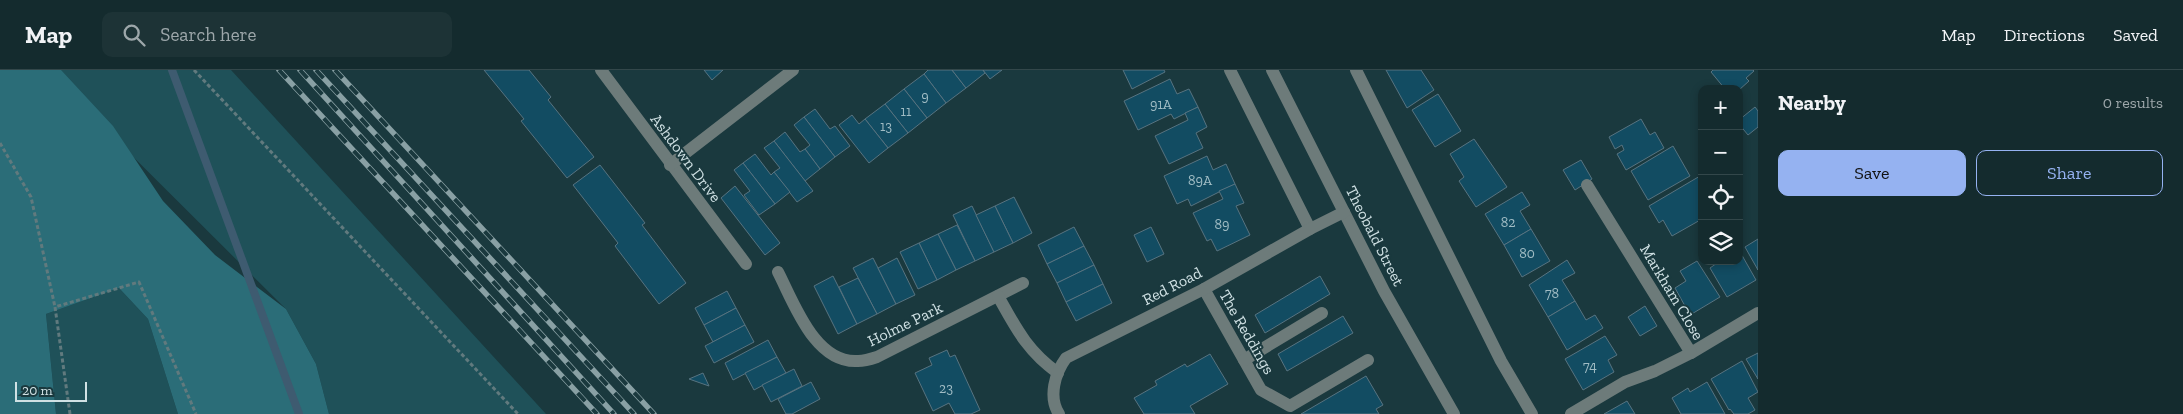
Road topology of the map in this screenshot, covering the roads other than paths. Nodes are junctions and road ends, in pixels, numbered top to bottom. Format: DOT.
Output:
graph roads {
  1 [pos="601,70"];
  2 [pos="793,70"];
  3 [pos="1230,70"];
  4 [pos="1272,70"];
  5 [pos="1356,70"];
  6 [pos="670,164"];
  7 [pos="1587,185"];
  8 [pos="1344,212"];
  9 [pos="1310,229"];
  10 [pos="746,264"];
  11 [pos="778,272"];
  12 [pos="1023,283"];
  13 [pos="1204,289"];
  14 [pos="998,296"];
  15 [pos="1322,313"];
  16 [pos="1758,313"];
  17 [pos="1690,353"];
  18 [pos="1244,360"];
  19 [pos="1368,360"];
  20 [pos="1058,373"];
  21 [pos="1059,414"];
  22 [pos="1454,414"];
  23 [pos="1532,414"];
  24 [pos="1571,414"];
  1 -- 6 [label="street, Ashdown Drive"];
  2 -- 6 [label="street"];
  3 -- 9 [label="street"];
  4 -- 8 [label="street, Theobald Street"];
  5 -- 23 [label="street"];
  6 -- 10 [label="street, Ashdown Drive"];
  7 -- 17 [label="street, Markham Close"];
  8 -- 9 [label="street, Red Road"];
  8 -- 22 [label="street, Theobald Street"];
  9 -- 13 [label="street, Red Road"];
  11 -- 14 [label="street, Holme Park"];
  12 -- 14 [label="street, Holme Park"];
  13 -- 18 [label="street, The Reddings"];
  13 -- 20 [label="street, Red Road"];
  14 -- 20 [label="street"];
  15 -- 18 [label="street"];
  16 -- 17 [label="street"];
  17 -- 24 [label="street, Markham Close"];
  18 -- 19 [label="street, The Reddings"];
  20 -- 21 [label="street, Red Road"];
}
